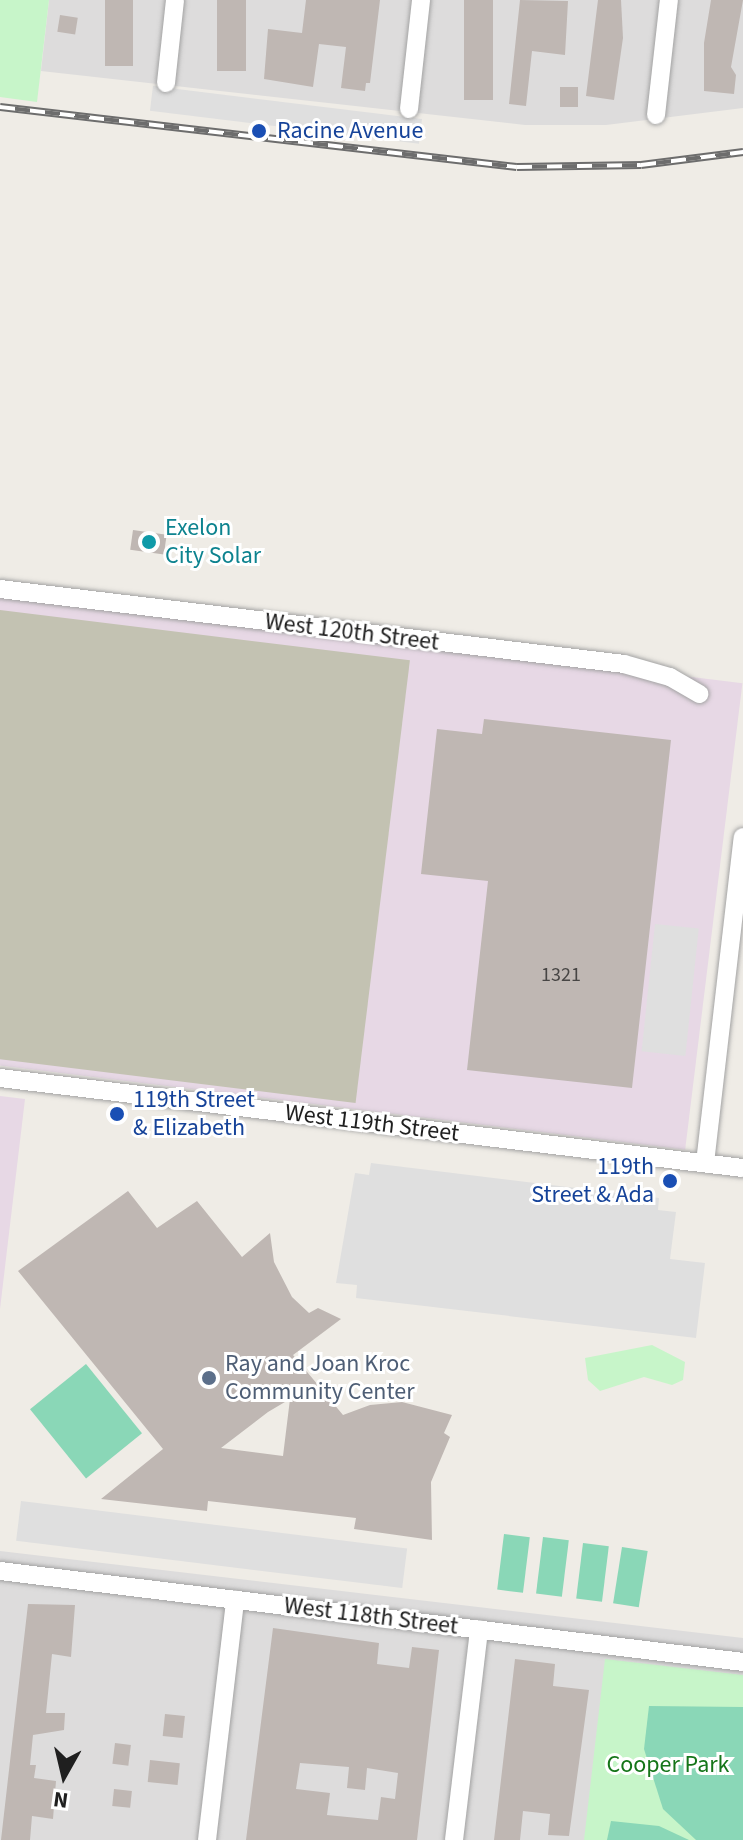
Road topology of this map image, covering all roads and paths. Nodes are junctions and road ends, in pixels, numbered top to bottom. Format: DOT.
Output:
graph roads {
  1 [pos="175,0"];
  2 [pos="421,0"];
  3 [pos="669,0"];
  4 [pos="166,83"];
  5 [pos="409,109"];
  6 [pos="656,115"];
  7 [pos="0,589"];
  8 [pos="699,694"];
  9 [pos="743,837"];
  10 [pos="0,1078"];
  11 [pos="705,1163"];
  12 [pos="743,1168"];
  13 [pos="0,1571"];
  14 [pos="235,1600"];
  15 [pos="479,1629"];
  16 [pos="743,1662"];
  17 [pos="207,1840"];
  18 [pos="454,1840"];
  1 -- 4 [label="street"];
  2 -- 5 [label="street"];
  3 -- 6 [label="street"];
  7 -- 8 [label="street, West 120th Street"];
  9 -- 11 [label="street"];
  10 -- 11 [label="street, West 119th Street"];
  11 -- 12 [label="street, West 119th Street"];
  13 -- 14 [label="street, West 118th Street"];
  14 -- 15 [label="street, West 118th Street"];
  14 -- 17 [label="street"];
  15 -- 16 [label="street, West 118th Street"];
  15 -- 18 [label="street"];
}
